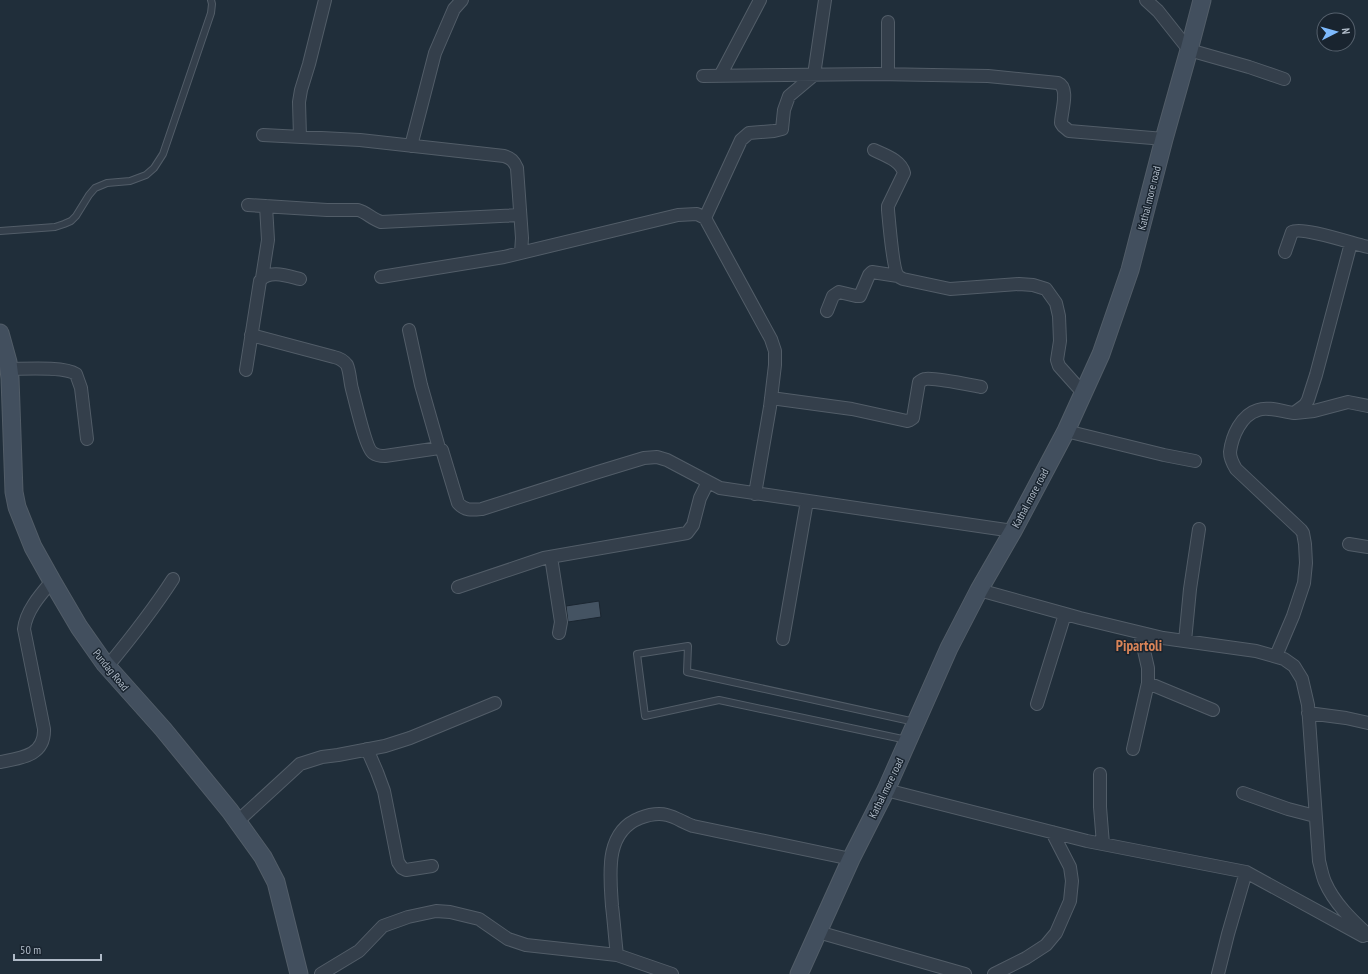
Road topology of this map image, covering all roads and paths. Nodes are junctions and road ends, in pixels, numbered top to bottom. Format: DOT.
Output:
graph roads {
  1 [pos="211,0"];
  2 [pos="325,0"];
  3 [pos="462,0"];
  4 [pos="760,0"];
  5 [pos="825,0"];
  6 [pos="1146,0"];
  7 [pos="1202,0"];
  8 [pos="888,22"];
  9 [pos="1190,50"];
  10 [pos="888,74"];
  11 [pos="814,75"];
  12 [pos="702,76"];
  13 [pos="720,76"];
  14 [pos="1284,79"];
  15 [pos="263,135"];
  16 [pos="300,137"];
  17 [pos="1164,139"];
  18 [pos="411,146"];
  19 [pos="874,150"];
  20 [pos="248,206"];
  21 [pos="266,206"];
  22 [pos="520,215"];
  23 [pos="705,218"];
  24 [pos="0,231"];
  25 [pos="1351,243"];
  26 [pos="1368,247"];
  27 [pos="1285,252"];
  28 [pos="521,253"];
  29 [pos="898,276"];
  30 [pos="262,278"];
  31 [pos="300,278"];
  32 [pos="381,278"];
  33 [pos="827,311"];
  34 [pos="409,330"];
  35 [pos="0,333"];
  36 [pos="251,335"];
  37 [pos="9,369"];
  38 [pos="246,370"];
  39 [pos="981,387"];
  40 [pos="1084,394"];
  41 [pos="771,398"];
  42 [pos="1368,406"];
  43 [pos="1294,414"];
  44 [pos="1066,431"];
  45 [pos="87,439"];
  46 [pos="439,448"];
  47 [pos="1195,461"];
  48 [pos="708,482"];
  49 [pos="755,494"];
  50 [pos="807,501"];
  51 [pos="1199,530"];
  52 [pos="1013,531"];
  53 [pos="1349,544"];
  54 [pos="1368,547"];
  55 [pos="551,557"];
  56 [pos="173,579"];
  57 [pos="52,581"];
  58 [pos="458,587"];
  59 [pos="979,590"];
  60 [pos="1065,614"];
  61 [pos="559,633"];
  62 [pos="1140,633"];
  63 [pos="783,639"];
  64 [pos="1185,642"];
  65 [pos="1276,656"];
  66 [pos="107,667"];
  67 [pos="1148,684"];
  68 [pos="495,703"];
  69 [pos="1036,704"];
  70 [pos="1213,710"];
  71 [pos="1308,713"];
  72 [pos="916,723"];
  73 [pos="1368,723"];
  74 [pos="909,740"];
  75 [pos="367,749"];
  76 [pos="1133,749"];
  77 [pos="0,762"];
  78 [pos="1100,774"];
  79 [pos="886,790"];
  80 [pos="1243,793"];
  81 [pos="1315,816"];
  82 [pos="238,821"];
  83 [pos="1052,832"];
  84 [pos="1103,844"];
  85 [pos="851,859"];
  86 [pos="432,866"];
  87 [pos="1246,872"];
  88 [pos="818,932"];
  89 [pos="1368,935"];
  90 [pos="1368,939"];
  91 [pos="617,955"];
  92 [pos="299,974"];
  93 [pos="321,974"];
  94 [pos="672,974"];
  95 [pos="799,974"];
  96 [pos="965,974"];
  97 [pos="994,974"];
  98 [pos="1218,974"];
  1 -- 24 [label="lane"];
  2 -- 16 [label="street"];
  3 -- 18 [label="street"];
  4 -- 13 [label="street"];
  5 -- 11 [label="street"];
  6 -- 9 [label="street"];
  7 -- 9 [label="main road, Kathal more road"];
  8 -- 10 [label="street"];
  9 -- 14 [label="street"];
  9 -- 17 [label="main road, Kathal more road"];
  10 -- 11 [label="street"];
  10 -- 17 [label="street"];
  11 -- 13 [label="street"];
  11 -- 23 [label="street"];
  12 -- 13 [label="street"];
  15 -- 16 [label="street"];
  16 -- 18 [label="street"];
  17 -- 40 [label="main road, Kathal more road"];
  18 -- 22 [label="street"];
  19 -- 29 [label="street"];
  20 -- 21 [label="street"];
  21 -- 22 [label="street"];
  21 -- 30 [label="street"];
  22 -- 28 [label="street"];
  23 -- 28 [label="street"];
  23 -- 41 [label="street"];
  25 -- 26 [label="street"];
  25 -- 27 [label="street"];
  25 -- 43 [label="street"];
  28 -- 32 [label="street"];
  29 -- 33 [label="street"];
  29 -- 40 [label="street"];
  30 -- 31 [label="street"];
  30 -- 36 [label="street"];
  34 -- 46 [label="street"];
  35 -- 37 [label="main road, Pundag Road"];
  36 -- 38 [label="street"];
  36 -- 46 [label="street"];
  37 -- 45 [label="street"];
  37 -- 57 [label="main road, Pundag Road"];
  39 -- 41 [label="street"];
  40 -- 44 [label="main road, Kathal more road"];
  41 -- 49 [label="street"];
  42 -- 43 [label="street"];
  43 -- 65 [label="street"];
  44 -- 47 [label="street"];
  44 -- 52 [label="main road, Kathal more road"];
  46 -- 48 [label="street"];
  48 -- 49 [label="street"];
  48 -- 55 [label="street"];
  49 -- 50 [label="street"];
  50 -- 52 [label="street"];
  50 -- 63 [label="street"];
  51 -- 64 [label="street"];
  52 -- 59 [label="main road, Kathal more road"];
  53 -- 54 [label="street"];
  55 -- 58 [label="street"];
  55 -- 61 [label="street"];
  56 -- 66 [label="street"];
  57 -- 66 [label="main road, Pundag Road"];
  57 -- 77 [label="street"];
  59 -- 60 [label="street"];
  59 -- 72 [label="main road, Kathal more road"];
  60 -- 62 [label="street"];
  60 -- 69 [label="street"];
  62 -- 64 [label="street"];
  62 -- 67 [label="street"];
  64 -- 65 [label="street"];
  65 -- 71 [label="street"];
  66 -- 82 [label="main road, Pundag Road"];
  67 -- 70 [label="street"];
  67 -- 76 [label="street"];
  68 -- 75 [label="street"];
  71 -- 73 [label="street"];
  71 -- 81 [label="street"];
  72 -- 74 [label="main road, Kathal more road"];
  72 -- 74 [label="lane"];
  74 -- 79 [label="main road, Kathal more road"];
  75 -- 82 [label="street"];
  75 -- 86 [label="street"];
  78 -- 84 [label="street"];
  79 -- 83 [label="street"];
  79 -- 85 [label="main road, Kathal more road"];
  80 -- 81 [label="street"];
  81 -- 89 [label="street"];
  82 -- 92 [label="main road, Pundag Road"];
  83 -- 84 [label="street"];
  83 -- 97 [label="street"];
  84 -- 87 [label="street"];
  85 -- 88 [label="main road, Kathal more road"];
  85 -- 91 [label="street"];
  87 -- 90 [label="street"];
  87 -- 98 [label="street"];
  88 -- 95 [label="main road, Kathal more road"];
  88 -- 96 [label="street"];
  91 -- 93 [label="street"];
  91 -- 94 [label="street"];
}
